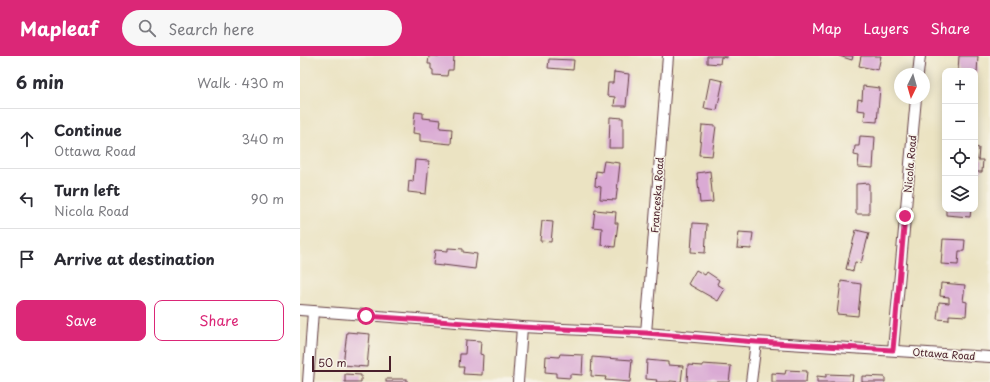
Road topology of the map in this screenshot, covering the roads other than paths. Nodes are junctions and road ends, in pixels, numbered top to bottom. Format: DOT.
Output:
graph roads {
  1 [pos="668,56"];
  2 [pos="920,56"];
  3 [pos="919,68"];
  4 [pos="915,104"];
  5 [pos="300,310"];
  6 [pos="313,311"];
  7 [pos="522,327"];
  8 [pos="646,333"];
  9 [pos="756,342"];
  10 [pos="893,350"];
  11 [pos="990,357"];
  12 [pos="308,382"];
  13 [pos="518,382"];
  14 [pos="751,382"];
  1 -- 8 [label="street, Franceska Road"];
  2 -- 3 [label="street"];
  4 -- 10 [label="street, Nicola Road"];
  5 -- 6 [label="street, Ottawa Road"];
  6 -- 7 [label="street, Ottawa Road"];
  6 -- 12 [label="street"];
  7 -- 8 [label="street, Ottawa Road"];
  7 -- 13 [label="street"];
  8 -- 9 [label="street, Ottawa Road"];
  9 -- 10 [label="street, Ottawa Road"];
  9 -- 14 [label="street"];
  10 -- 11 [label="street, Ottawa Road"];
}
